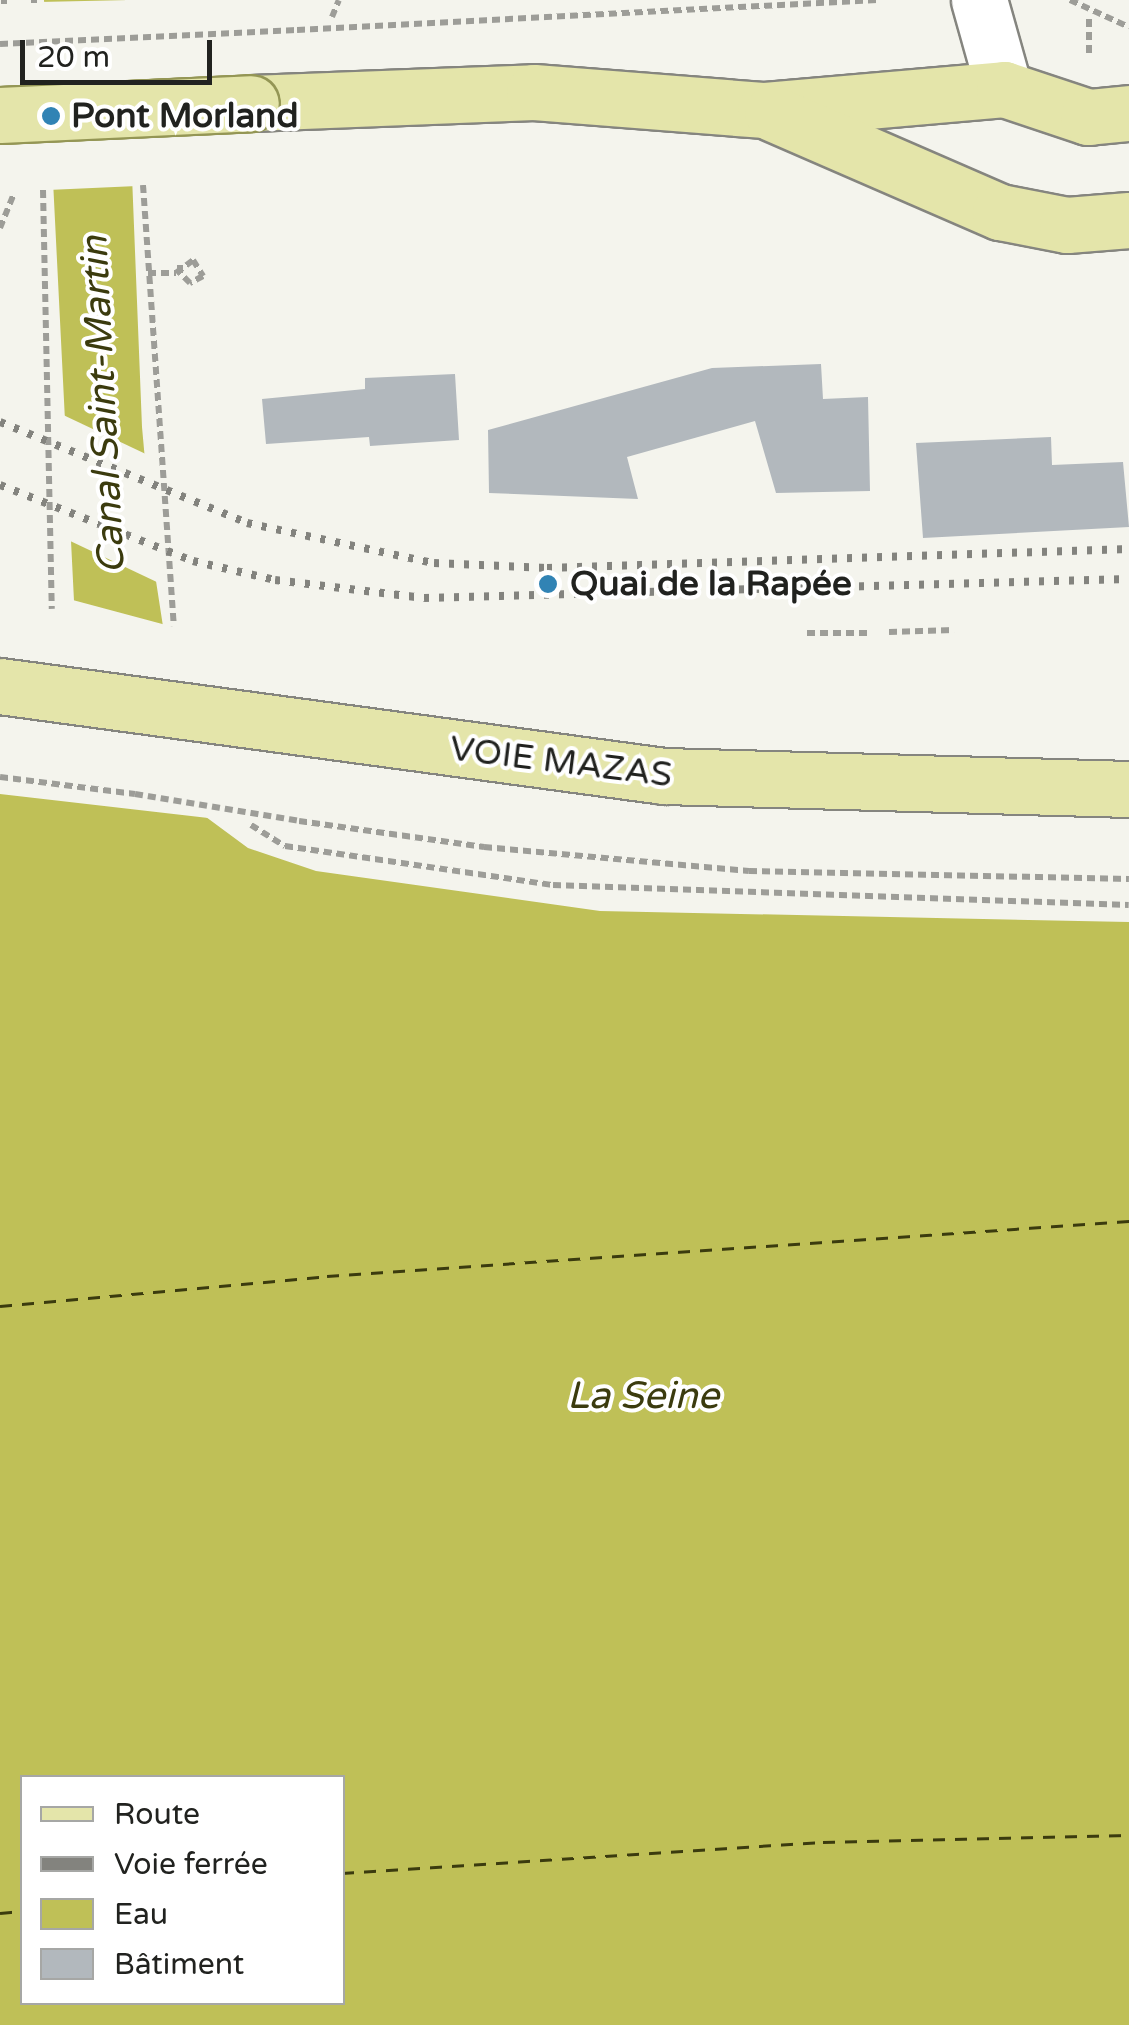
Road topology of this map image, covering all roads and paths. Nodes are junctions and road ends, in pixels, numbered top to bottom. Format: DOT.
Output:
graph roads {
  1 [pos="339,0"];
  2 [pos="876,0"];
  3 [pos="978,0"];
  4 [pos="1070,0"];
  5 [pos="332,17"];
  6 [pos="1129,27"];
  7 [pos="0,44"];
  8 [pos="1004,89"];
  9 [pos="765,110"];
  10 [pos="1129,113"];
  11 [pos="0,115"];
  12 [pos="143,185"];
  13 [pos="43,190"];
  14 [pos="14,193"];
  15 [pos="1129,220"];
  16 [pos="0,228"];
  17 [pos="206,269"];
  18 [pos="148,273"];
  19 [pos="52,609"];
  20 [pos="174,626"];
  21 [pos="954,630"];
  22 [pos="889,632"];
  23 [pos="872,633"];
  24 [pos="807,634"];
  25 [pos="12,682"];
  26 [pos="0,777"];
  27 [pos="1129,789"];
  28 [pos="251,825"];
  29 [pos="1129,879"];
  30 [pos="1129,905"];
  1 -- 5 [label="path"];
  2 -- 7 [label="path, bridge"];
  3 -- 8 [label="main road"];
  4 -- 6 [label="path"];
  8 -- 9 [label="main road"];
  8 -- 10 [label="main road"];
  9 -- 11 [label="main road, bridge"];
  9 -- 15 [label="main road"];
  12 -- 18 [label="path"];
  13 -- 19 [label="path"];
  14 -- 16 [label="path"];
  17 -- 18 [label="path"];
  18 -- 20 [label="path"];
  21 -- 22 [label="path"];
  23 -- 24 [label="path"];
  25 -- 27 [label="main road, VOIE MAZAS"];
  26 -- 29 [label="path, bridge"];
  28 -- 30 [label="path"];
}
